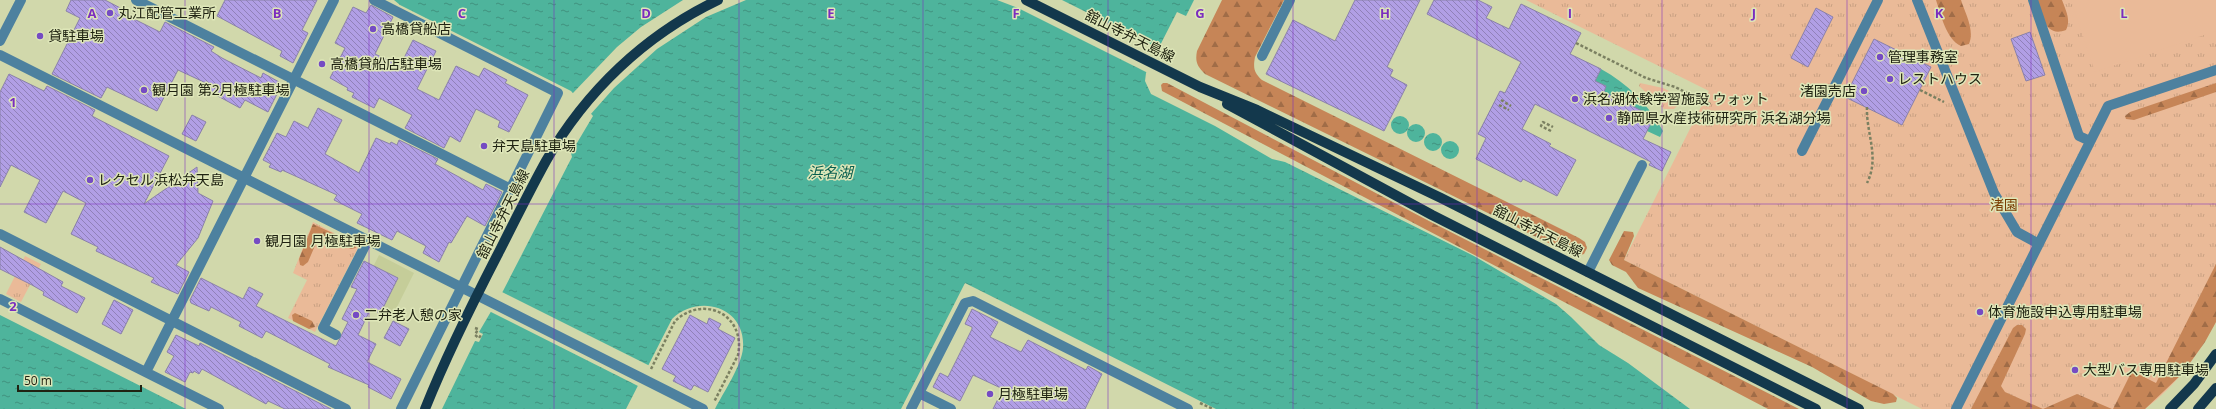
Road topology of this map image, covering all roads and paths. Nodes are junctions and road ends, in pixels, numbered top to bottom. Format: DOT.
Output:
graph roads {
  1 [pos="21,0"];
  2 [pos="136,0"];
  3 [pos="334,0"];
  4 [pos="374,0"];
  5 [pos="718,0"];
  6 [pos="1026,0"];
  7 [pos="1290,0"];
  8 [pos="1878,0"];
  9 [pos="1917,0"];
  10 [pos="2033,0"];
  11 [pos="0,41"];
  12 [pos="1576,43"];
  13 [pos="0,55"];
  14 [pos="1262,56"];
  15 [pos="2216,70"];
  16 [pos="294,80"];
  17 [pos="1200,87"];
  18 [pos="1920,90"];
  19 [pos="1500,100"];
  20 [pos="1499,105"];
  21 [pos="1712,105"];
  22 [pos="1511,106"];
  23 [pos="1867,107"];
  24 [pos="1509,110"];
  25 [pos="1960,110"];
  26 [pos="1553,127"];
  27 [pos="1551,132"];
  28 [pos="2090,141"];
  29 [pos="1802,150"];
  30 [pos="1642,165"];
  31 [pos="244,178"];
  32 [pos="1867,183"];
  33 [pos="511,189"];
  34 [pos="0,234"];
  35 [pos="368,240"];
  36 [pos="2038,244"];
  37 [pos="1588,272"];
  38 [pos="460,287"];
  39 [pos="477,295"];
  40 [pos="0,299"];
  41 [pos="172,321"];
  42 [pos="477,331"];
  43 [pos="336,334"];
  44 [pos="481,334"];
  45 [pos="2216,354"];
  46 [pos="650,370"];
  47 [pos="146,372"];
  48 [pos="2216,388"];
  49 [pos="919,393"];
  50 [pos="714,402"];
  51 [pos="219,409"];
  52 [pos="346,409"];
  53 [pos="401,409"];
  54 [pos="425,409"];
  55 [pos="703,409"];
  56 [pos="911,409"];
  57 [pos="951,409"];
  58 [pos="1188,409"];
  59 [pos="1816,409"];
  60 [pos="1859,409"];
  61 [pos="1956,409"];
  62 [pos="2170,409"];
  63 [pos="2198,409"];
  1 -- 11 [label="street"];
  2 -- 16 [label="street"];
  3 -- 16 [label="street"];
  4 -- 33 [label="street"];
  5 -- 39 [label="main road, 舘山寺弁天島線"];
  6 -- 17 [label="main road, 舘山寺弁天島線"];
  7 -- 14 [label="street"];
  8 -- 29 [label="street"];
  9 -- 25 [label="street"];
  10 -- 28 [label="street"];
  12 -- 21 [label="path"];
  13 -- 31 [label="street"];
  15 -- 28 [label="street"];
  16 -- 31 [label="street"];
  16 -- 33 [label="street"];
  17 -- 37 [label="main road, 舘山寺弁天島線"];
  17 -- 59 [label="main road, 舘山寺弁天島線"];
  18 -- 25 [label="path"];
  19 -- 22 [label="path"];
  20 -- 24 [label="path"];
  23 -- 32 [label="path"];
  25 -- 36 [label="street"];
  26 -- 27 [label="path"];
  28 -- 36 [label="street"];
  30 -- 37 [label="street"];
  31 -- 35 [label="street"];
  31 -- 41 [label="street"];
  33 -- 38 [label="street"];
  34 -- 41 [label="street"];
  35 -- 38 [label="street"];
  35 -- 43 [label="street"];
  36 -- 61 [label="street"];
  37 -- 60 [label="main road, 舘山寺弁天島線"];
  38 -- 39 [label="street"];
  38 -- 53 [label="street"];
  39 -- 54 [label="main road, 舘山寺弁天島線"];
  39 -- 55 [label="street"];
  40 -- 47 [label="street"];
  41 -- 47 [label="street"];
  41 -- 52 [label="street"];
  42 -- 44 [label="path"];
  45 -- 62 [label="main road"];
  46 -- 50 [label="path"];
  47 -- 51 [label="street"];
  48 -- 63 [label="main road"];
  49 -- 56 [label="street"];
  49 -- 57 [label="street"];
  49 -- 58 [label="street"];
}
